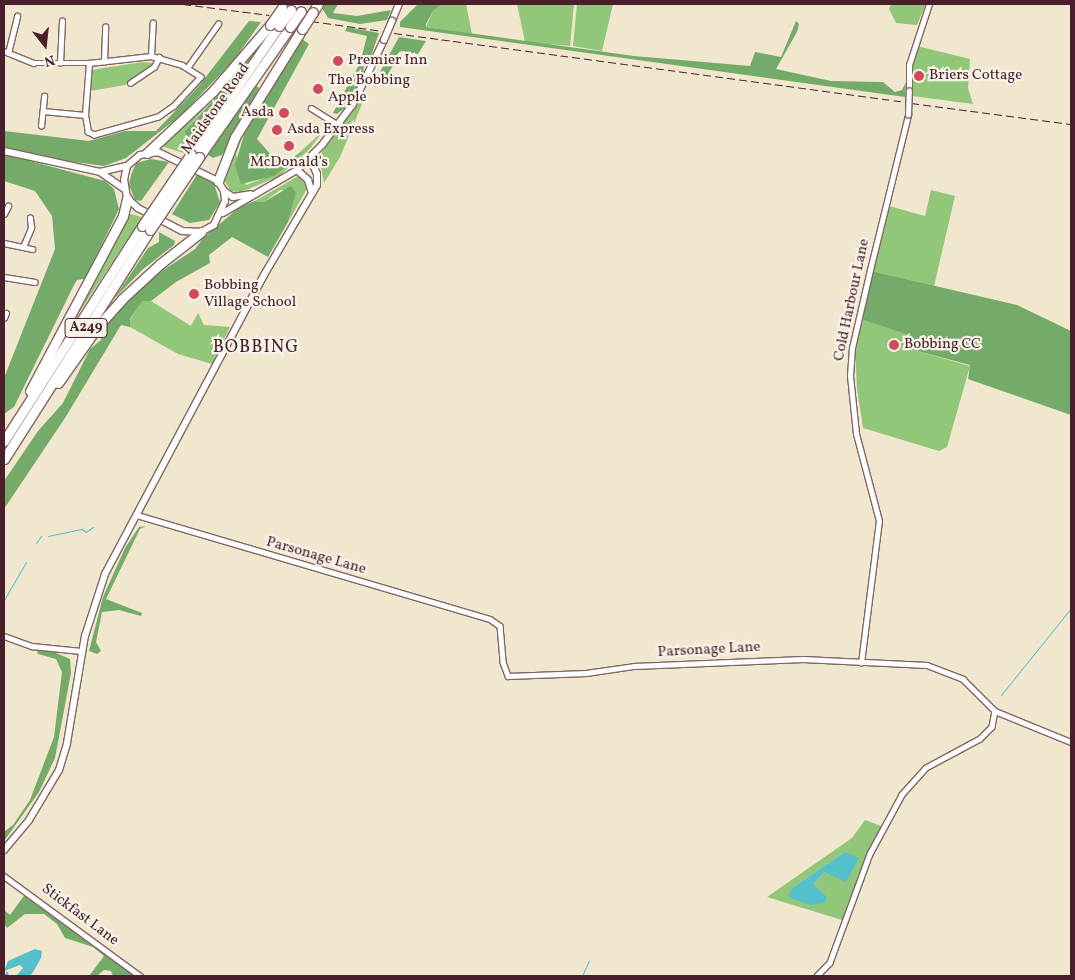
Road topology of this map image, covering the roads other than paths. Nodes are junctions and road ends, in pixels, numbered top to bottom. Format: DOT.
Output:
graph roads {
  1 [pos="318,4"];
  2 [pos="399,4"];
  3 [pos="928,4"];
  4 [pos="293,7"];
  5 [pos="17,16"];
  6 [pos="62,21"];
  7 [pos="153,23"];
  8 [pos="218,24"];
  9 [pos="275,25"];
  10 [pos="105,27"];
  11 [pos="6,52"];
  12 [pos="151,56"];
  13 [pos="159,57"];
  14 [pos="104,62"];
  15 [pos="60,63"];
  16 [pos="89,63"];
  17 [pos="187,68"];
  18 [pos="130,83"];
  19 [pos="44,96"];
  20 [pos="311,108"];
  21 [pos="43,111"];
  22 [pos="85,114"];
  23 [pos="338,125"];
  24 [pos="41,126"];
  25 [pos="4,150"];
  26 [pos="146,153"];
  27 [pos="195,156"];
  28 [pos="310,158"];
  29 [pos="128,166"];
  30 [pos="296,170"];
  31 [pos="100,172"];
  32 [pos="218,181"];
  33 [pos="224,191"];
  34 [pos="126,193"];
  35 [pos="258,193"];
  36 [pos="312,193"];
  37 [pos="8,206"];
  38 [pos="4,214"];
  39 [pos="222,214"];
  40 [pos="30,218"];
  41 [pos="146,228"];
  42 [pos="201,232"];
  43 [pos="4,243"];
  44 [pos="23,247"];
  45 [pos="32,249"];
  46 [pos="4,277"];
  47 [pos="35,282"];
  48 [pos="6,313"];
  49 [pos="4,318"];
  50 [pos="18,418"];
  51 [pos="24,427"];
  52 [pos="4,441"];
  53 [pos="4,459"];
  54 [pos="137,515"];
  55 [pos="4,636"];
  56 [pos="82,650"];
  57 [pos="861,663"];
  58 [pos="995,711"];
  59 [pos="1071,742"];
  60 [pos="4,850"];
  61 [pos="4,876"];
  62 [pos="140,976"];
  63 [pos="817,976"];
  1 -- 32 [label="highway, bridge"];
  2 -- 23 [label="street, bridge"];
  3 -- 57 [label="street, Cold Harbour Lane, bridge"];
  4 -- 9 [label="highway, Maidstone Road / A249, bridge"];
  4 -- 27 [label="highway, Maidstone Road / A249, bridge"];
  5 -- 11 [label="street"];
  6 -- 15 [label="street"];
  7 -- 12 [label="street"];
  8 -- 17 [label="street"];
  9 -- 26 [label="highway"];
  9 -- 27 [label="highway, Maidstone Road / A249"];
  10 -- 14 [label="street"];
  11 -- 15 [label="street"];
  12 -- 13 [label="street"];
  12 -- 14 [label="street"];
  13 -- 17 [label="street"];
  13 -- 18 [label="street"];
  14 -- 16 [label="street"];
  15 -- 16 [label="street"];
  16 -- 22 [label="street"];
  17 -- 22 [label="street"];
  19 -- 21 [label="street"];
  20 -- 23 [label="street"];
  21 -- 22 [label="street"];
  21 -- 24 [label="street"];
  23 -- 28 [label="street"];
  25 -- 31 [label="street"];
  26 -- 29 [label="street"];
  26 -- 32 [label="street"];
  27 -- 41 [label="highway, Maidstone Road / A249, bridge"];
  28 -- 30 [label="street"];
  28 -- 36 [label="street"];
  29 -- 31 [label="street"];
  29 -- 34 [label="street"];
  30 -- 35 [label="street"];
  30 -- 36 [label="street"];
  31 -- 34 [label="street"];
  32 -- 33 [label="street"];
  33 -- 35 [label="street"];
  33 -- 39 [label="street"];
  34 -- 42 [label="street"];
  34 -- 50 [label="highway"];
  35 -- 39 [label="street"];
  36 -- 54 [label="street"];
  37 -- 38 [label="street"];
  39 -- 42 [label="street"];
  40 -- 44 [label="street"];
  41 -- 50 [label="highway, A249"];
  41 -- 51 [label="highway, A249"];
  42 -- 51 [label="highway"];
  43 -- 44 [label="street"];
  44 -- 45 [label="street"];
  46 -- 47 [label="street"];
  48 -- 49 [label="street"];
  50 -- 52 [label="highway, A249"];
  51 -- 53 [label="highway, A249"];
  54 -- 56 [label="street"];
  54 -- 57 [label="street, Parsonage Lane"];
  55 -- 56 [label="street"];
  56 -- 60 [label="street"];
  57 -- 58 [label="street, Parsonage Lane"];
  58 -- 59 [label="street"];
  58 -- 63 [label="street"];
  61 -- 62 [label="street, Stickfast Lane"];
}
